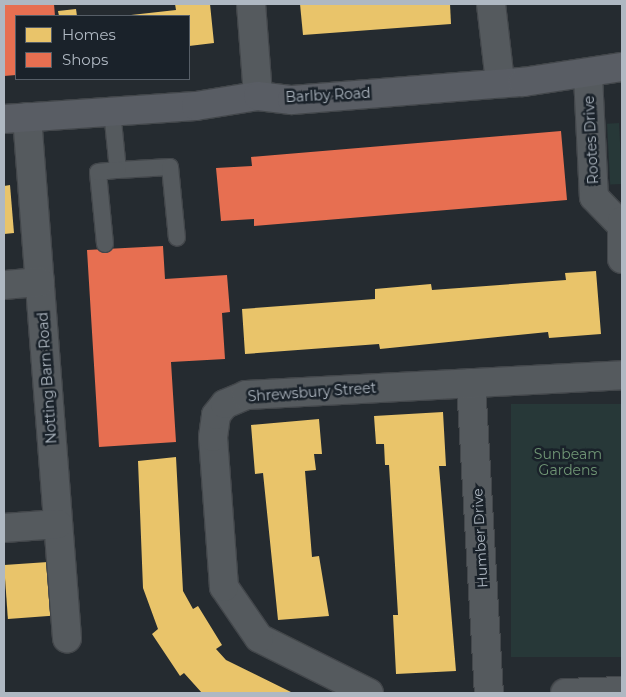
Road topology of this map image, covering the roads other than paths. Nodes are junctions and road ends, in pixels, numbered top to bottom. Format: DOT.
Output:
graph roads {
  1 [pos="252,4"];
  2 [pos="491,4"];
  3 [pos="622,67"];
  4 [pos="588,76"];
  5 [pos="500,82"];
  6 [pos="258,96"];
  7 [pos="112,111"];
  8 [pos="15,118"];
  9 [pos="118,170"];
  10 [pos="621,222"];
  11 [pos="177,238"];
  12 [pos="105,244"];
  13 [pos="622,259"];
  14 [pos="40,282"];
  15 [pos="4,285"];
  16 [pos="622,375"];
  17 [pos="471,383"];
  18 [pos="58,524"];
  19 [pos="4,528"];
  20 [pos="67,638"];
  21 [pos="622,690"];
  22 [pos="369,693"];
  23 [pos="489,693"];
  24 [pos="565,693"];
  1 -- 6 [label="street"];
  2 -- 5 [label="street"];
  3 -- 4 [label="street, Barlby Road"];
  4 -- 5 [label="street, Barlby Road"];
  4 -- 10 [label="street, Rootes Drive"];
  5 -- 6 [label="street, Barlby Road"];
  6 -- 7 [label="street, Barlby Road"];
  7 -- 8 [label="street, Barlby Road"];
  7 -- 9 [label="lane"];
  8 -- 14 [label="street, Notting Barn Road"];
  9 -- 11 [label="lane"];
  9 -- 12 [label="lane"];
  10 -- 13 [label="street, Rootes Drive"];
  14 -- 15 [label="street"];
  14 -- 18 [label="street, Notting Barn Road"];
  16 -- 17 [label="street, Shrewsbury Street"];
  17 -- 22 [label="street, Shrewsbury Street"];
  17 -- 23 [label="street, Humber Drive"];
  18 -- 19 [label="street"];
  18 -- 20 [label="street, Notting Barn Road"];
  21 -- 24 [label="street"];
}
